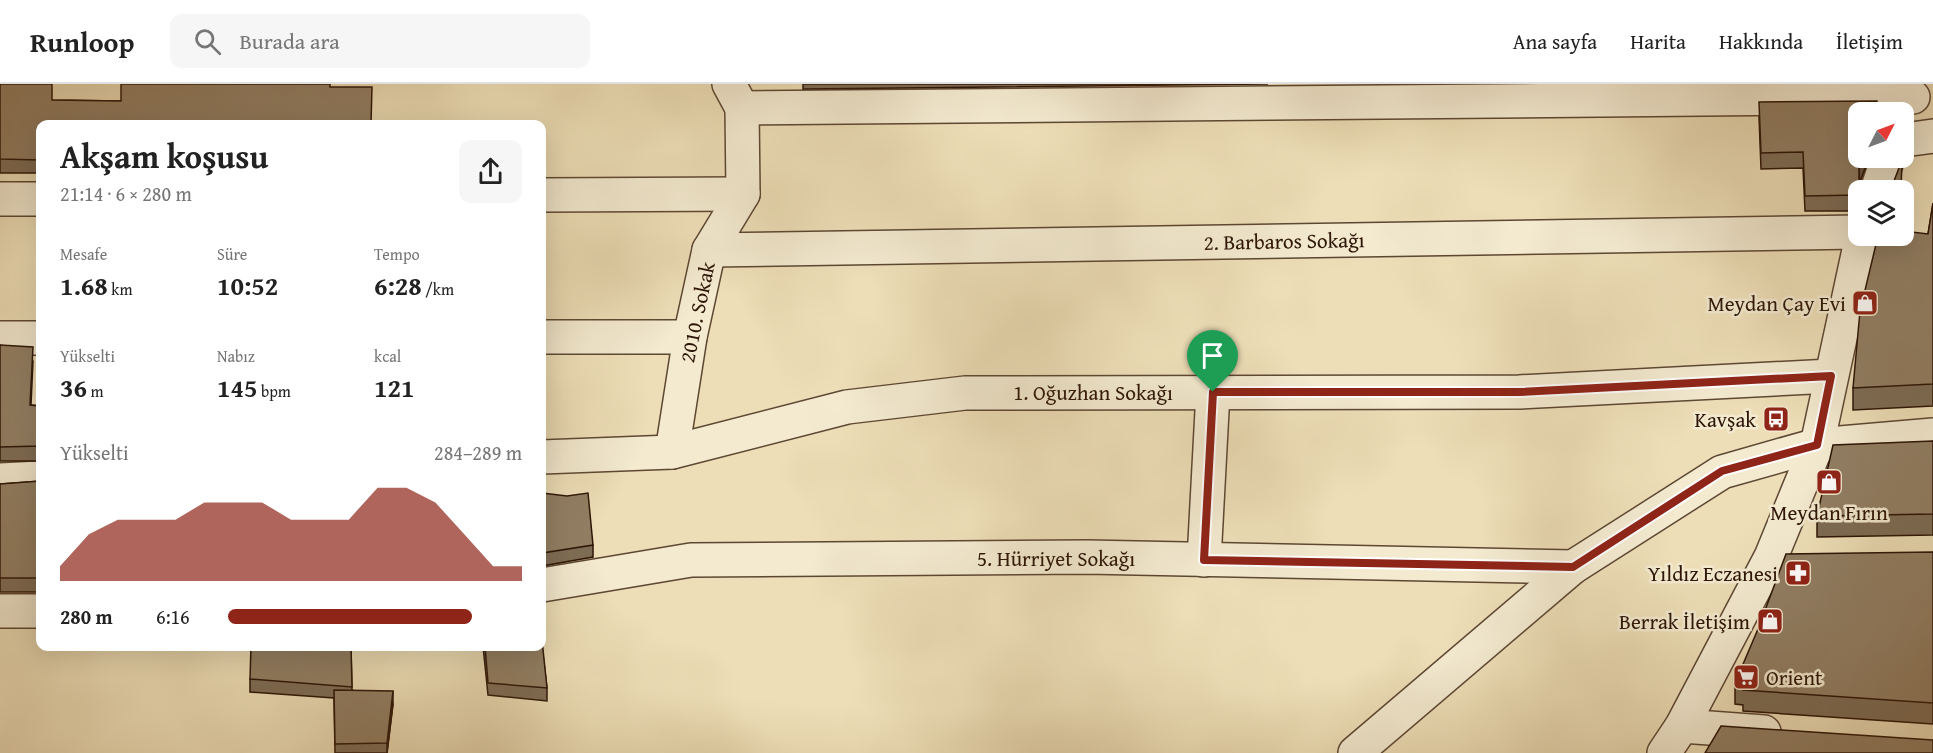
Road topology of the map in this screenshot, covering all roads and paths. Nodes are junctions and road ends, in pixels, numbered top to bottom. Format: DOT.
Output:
graph roads {
  1 [pos="735,96"];
  2 [pos="1912,100"];
  3 [pos="1933,136"];
  4 [pos="1914,139"];
  5 [pos="743,194"];
  6 [pos="546,195"];
  7 [pos="0,199"];
  8 [pos="36,199"];
  9 [pos="1848,232"];
  10 [pos="1860,246"];
  11 [pos="709,250"];
  12 [pos="546,337"];
  13 [pos="690,337"];
  14 [pos="0,338"];
  15 [pos="36,338"];
  16 [pos="1831,376"];
  17 [pos="1213,392"];
  18 [pos="1933,435"];
  19 [pos="1817,445"];
  20 [pos="672,452"];
  21 [pos="546,457"];
  22 [pos="36,478"];
  23 [pos="0,480"];
  24 [pos="1806,556"];
  25 [pos="1771,557"];
  26 [pos="1204,560"];
  27 [pos="1573,567"];
  28 [pos="546,584"];
  29 [pos="0,611"];
  30 [pos="36,611"];
  31 [pos="1682,726"];
  32 [pos="1789,733"];
  33 [pos="1355,753"];
  34 [pos="1664,753"];
  1 -- 2 [label="street"];
  1 -- 5 [label="street"];
  3 -- 4 [label="street"];
  5 -- 6 [label="street"];
  5 -- 11 [label="street, 2010. Sokak"];
  7 -- 8 [label="street"];
  9 -- 11 [label="street, 2. Barbaros Sokağı"];
  10 -- 16 [label="street"];
  11 -- 13 [label="street, 2010. Sokak"];
  12 -- 13 [label="street"];
  13 -- 20 [label="street, 2010. Sokak"];
  14 -- 15 [label="street"];
  16 -- 17 [label="street, 1. Oğuzhan Sokağı"];
  16 -- 19 [label="street"];
  17 -- 20 [label="street, 1. Oğuzhan Sokağı"];
  17 -- 26 [label="street"];
  18 -- 19 [label="street"];
  19 -- 25 [label="street"];
  19 -- 27 [label="street"];
  20 -- 21 [label="street, 1. Oğuzhan Sokağı"];
  22 -- 23 [label="street"];
  24 -- 25 [label="street"];
  25 -- 31 [label="street"];
  26 -- 27 [label="street, 5. Hürriyet Sokağı"];
  26 -- 28 [label="street, 5. Hürriyet Sokağı"];
  27 -- 33 [label="street"];
  29 -- 30 [label="street"];
  31 -- 32 [label="street"];
  31 -- 34 [label="street"];
}
